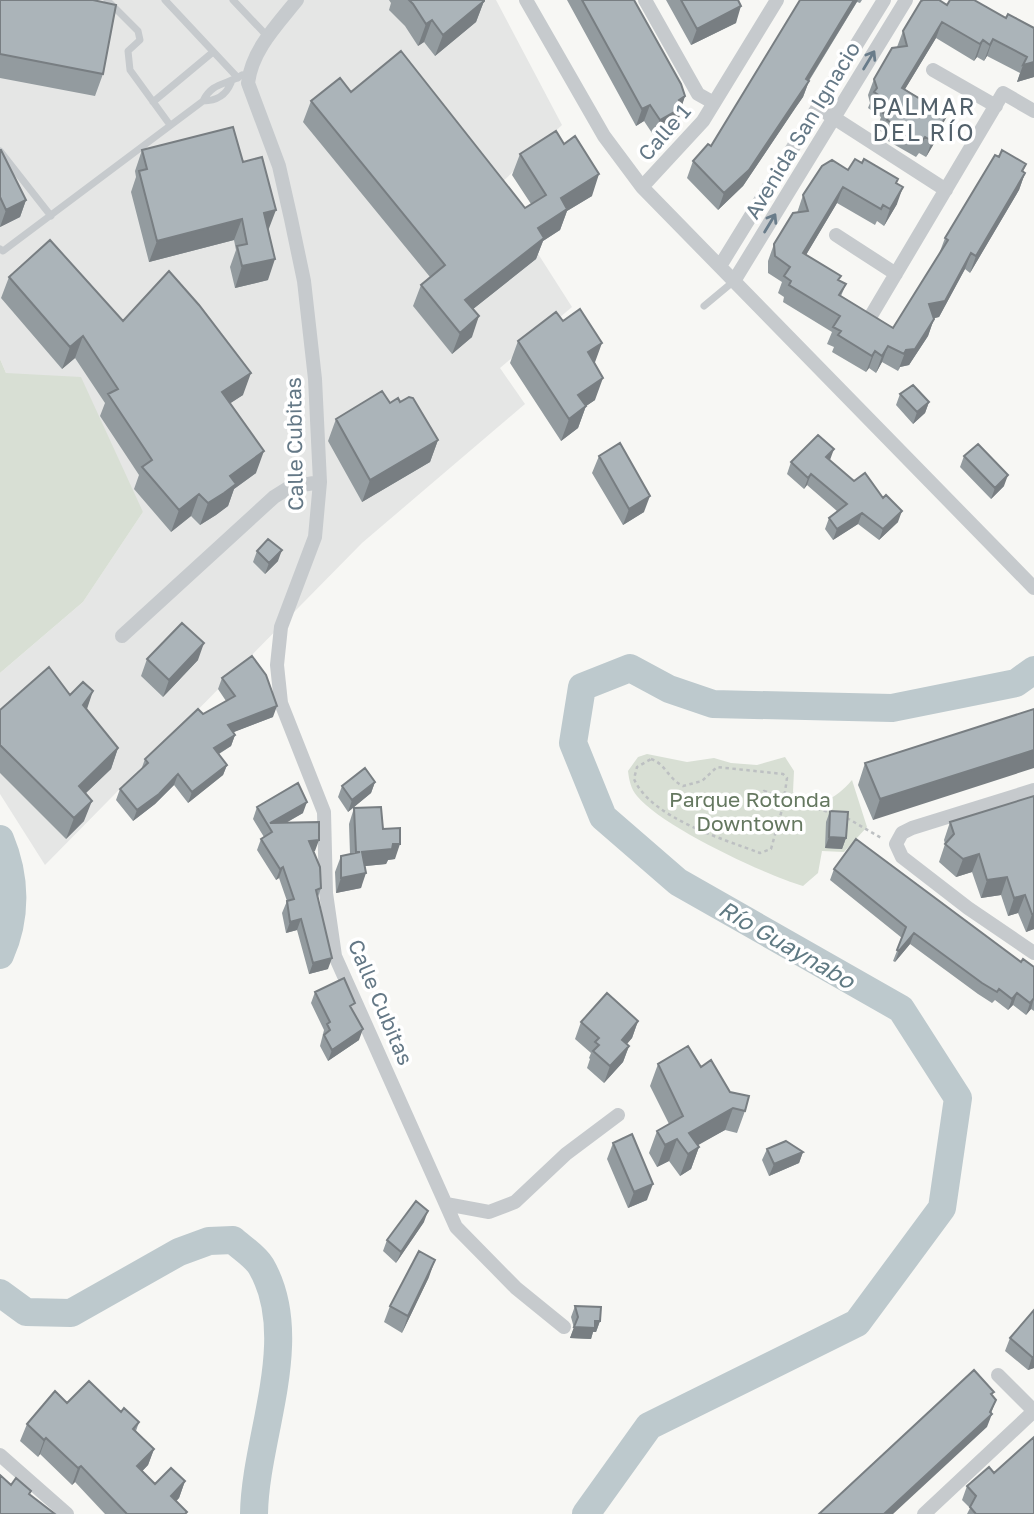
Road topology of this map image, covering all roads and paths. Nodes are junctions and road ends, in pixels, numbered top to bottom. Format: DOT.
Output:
graph roads {
  1 [pos="107,0"];
  2 [pos="165,0"];
  3 [pos="233,0"];
  4 [pos="297,0"];
  5 [pos="526,0"];
  6 [pos="645,0"];
  7 [pos="777,0"];
  8 [pos="884,0"];
  9 [pos="905,0"];
  10 [pos="268,37"];
  11 [pos="213,52"];
  12 [pos="933,69"];
  13 [pos="244,74"];
  14 [pos="153,102"];
  15 [pos="714,103"];
  16 [pos="996,106"];
  17 [pos="818,108"];
  18 [pos="1034,111"];
  19 [pos="834,118"];
  20 [pos="170,125"];
  21 [pos="0,151"];
  22 [pos="642,187"];
  23 [pos="946,190"];
  24 [pos="51,216"];
  25 [pos="836,235"];
  26 [pos="0,249"];
  27 [pos="720,266"];
  28 [pos="896,274"];
  29 [pos="734,281"];
  30 [pos="704,306"];
  31 [pos="872,314"];
  32 [pos="320,482"];
  33 [pos="1034,588"];
  34 [pos="122,636"];
  35 [pos="1034,790"];
  36 [pos="762,798"];
  37 [pos="784,798"];
  38 [pos="896,844"];
  39 [pos="1034,953"];
  40 [pos="618,1115"];
  41 [pos="446,1204"];
  42 [pos="564,1327"];
  43 [pos="998,1375"];
  44 [pos="1034,1411"];
  45 [pos="0,1455"];
  46 [pos="67,1514"];
  47 [pos="924,1514"];
  1 -- 14 [label="lane"];
  2 -- 11 [label="lane"];
  3 -- 10 [label="lane"];
  4 -- 10 [label="street"];
  5 -- 22 [label="street"];
  6 -- 15 [label="street, Calle 1"];
  7 -- 15 [label="street, Calle 1"];
  8 -- 17 [label="street, Avenida San Ignacio"];
  19 -- 9 [label="street, Avenida San Ignacio, one-way"];
  10 -- 13 [label="street"];
  11 -- 13 [label="lane"];
  11 -- 14 [label="lane"];
  12 -- 16 [label="street"];
  13 -- 20 [label="lane"];
  13 -- 32 [label="street, Calle Cubitas"];
  14 -- 20 [label="lane"];
  15 -- 22 [label="street, Calle 1"];
  16 -- 18 [label="street"];
  16 -- 23 [label="street"];
  17 -- 19 [label="street"];
  17 -- 27 [label="street, Avenida San Ignacio"];
  19 -- 23 [label="street"];
  29 -- 19 [label="street, Avenida San Ignacio, one-way"];
  20 -- 24 [label="lane"];
  21 -- 24 [label="lane"];
  22 -- 27 [label="street"];
  23 -- 28 [label="street"];
  24 -- 26 [label="lane"];
  25 -- 28 [label="street"];
  27 -- 29 [label="street"];
  28 -- 31 [label="street"];
  29 -- 30 [label="lane"];
  29 -- 33 [label="street"];
  32 -- 34 [label="street"];
  32 -- 41 [label="street, Calle Cubitas"];
  35 -- 38 [label="street"];
  36 -- 37 [label="path"];
  37 -- 37 [label="path"];
  37 -- 38 [label="path"];
  38 -- 39 [label="street"];
  40 -- 41 [label="street"];
  41 -- 42 [label="street, Calle Cubitas"];
  43 -- 44 [label="street"];
  44 -- 47 [label="street"];
  45 -- 46 [label="street"];
}
